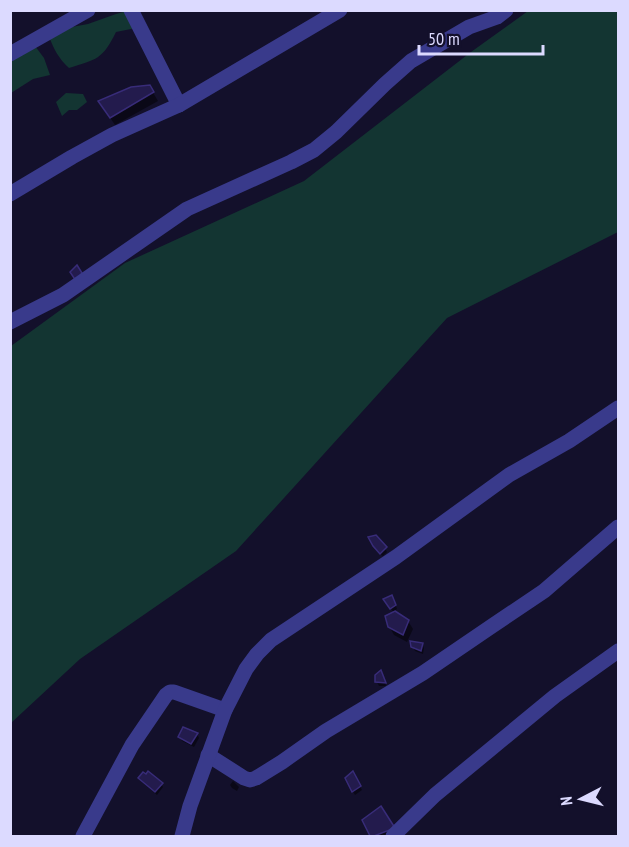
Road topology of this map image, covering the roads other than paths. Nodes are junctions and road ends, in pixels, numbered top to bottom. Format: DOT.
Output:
graph roads {
  1 [pos="88,10"];
  2 [pos="131,10"];
  3 [pos="340,10"];
  4 [pos="506,10"];
  5 [pos="10,54"];
  6 [pos="179,105"];
  7 [pos="10,194"];
  8 [pos="10,322"];
  9 [pos="618,408"];
  10 [pos="618,527"];
  11 [pos="618,651"];
  12 [pos="225,710"];
  13 [pos="208,755"];
  14 [pos="83,837"];
  15 [pos="183,837"];
  16 [pos="393,837"];
  1 -- 5 [label="street"];
  2 -- 6 [label="street"];
  3 -- 6 [label="street"];
  4 -- 8 [label="street"];
  6 -- 7 [label="street"];
  9 -- 12 [label="street"];
  10 -- 13 [label="street"];
  11 -- 16 [label="street"];
  12 -- 13 [label="street"];
  12 -- 14 [label="street"];
  13 -- 15 [label="street"];
}
